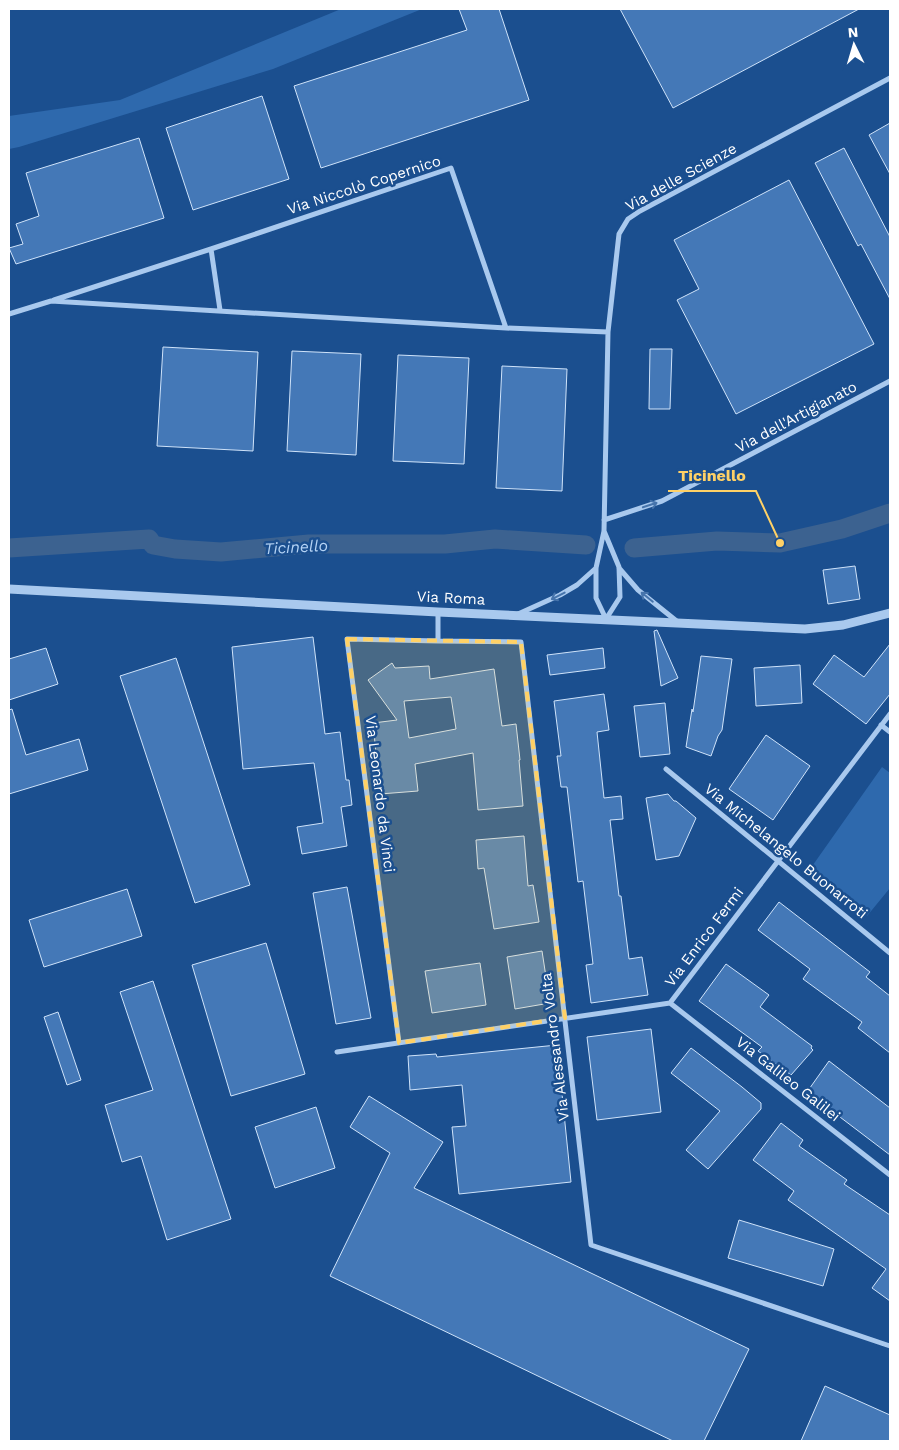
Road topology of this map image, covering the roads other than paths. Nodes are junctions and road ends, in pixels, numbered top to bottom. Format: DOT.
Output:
graph roads {
  1 [pos="890,78"];
  2 [pos="211,249"];
  3 [pos="51,301"];
  4 [pos="220,310"];
  5 [pos="9,314"];
  6 [pos="506,328"];
  7 [pos="608,332"];
  8 [pos="890,381"];
  9 [pos="604,520"];
  10 [pos="604,530"];
  11 [pos="619,567"];
  12 [pos="596,568"];
  13 [pos="9,589"];
  14 [pos="438,612"];
  15 [pos="890,614"];
  16 [pos="515,615"];
  17 [pos="606,619"];
  18 [pos="679,623"];
  19 [pos="438,641"];
  20 [pos="890,714"];
  21 [pos="881,725"];
  22 [pos="890,732"];
  23 [pos="666,769"];
  24 [pos="778,860"];
  25 [pos="890,953"];
  26 [pos="670,1002"];
  27 [pos="565,1018"];
  28 [pos="399,1043"];
  29 [pos="337,1052"];
  30 [pos="890,1175"];
  31 [pos="890,1346"];
  1 -- 7 [label="street, Via delle Scienze"];
  2 -- 3 [label="street, Via Niccolò Copernico"];
  2 -- 4 [label="street"];
  2 -- 6 [label="street, Via Niccolò Copernico"];
  3 -- 4 [label="street, Via Niccolò Copernico"];
  3 -- 5 [label="street, Via Niccolò Copernico"];
  4 -- 6 [label="street, Via Niccolò Copernico"];
  6 -- 7 [label="street, Via Niccolò Copernico"];
  7 -- 9 [label="street, Via delle Scienze"];
  9 -- 8 [label="street, Via dell'Artigianato, one-way"];
  9 -- 10 [label="street, Via delle Scienze"];
  10 -- 11 [label="street, Via delle Scienze"];
  10 -- 12 [label="street, Via delle Scienze"];
  11 -- 17 [label="street, Via delle Scienze"];
  18 -- 11 [label="street, Via delle Scienze, one-way"];
  12 -- 16 [label="street, one-way"];
  12 -- 17 [label="street, Via delle Scienze"];
  13 -- 14 [label="street, Via Roma"];
  14 -- 16 [label="street, Via Roma"];
  14 -- 19 [label="street"];
  15 -- 18 [label="street, Via Roma"];
  16 -- 17 [label="street, Via Roma"];
  17 -- 18 [label="street, Via Roma"];
  19 -- 27 [label="street, Via Alessandro Volta"];
  19 -- 28 [label="street, Via Leonardo da Vinci"];
  20 -- 21 [label="street, Via Enrico Fermi"];
  21 -- 22 [label="street"];
  21 -- 24 [label="street, Via Enrico Fermi"];
  23 -- 24 [label="street, Via Michelangelo Buonarroti"];
  24 -- 25 [label="street, Via Michelangelo Buonarroti"];
  24 -- 26 [label="street, Via Enrico Fermi"];
  26 -- 27 [label="street, Via Enrico Fermi"];
  26 -- 30 [label="street, Via Galileo Galilei"];
  27 -- 28 [label="street, Via Enrico Fermi"];
  27 -- 31 [label="street, Via Alessandro Volta"];
  28 -- 29 [label="street, Via Enrico Fermi"];
}
